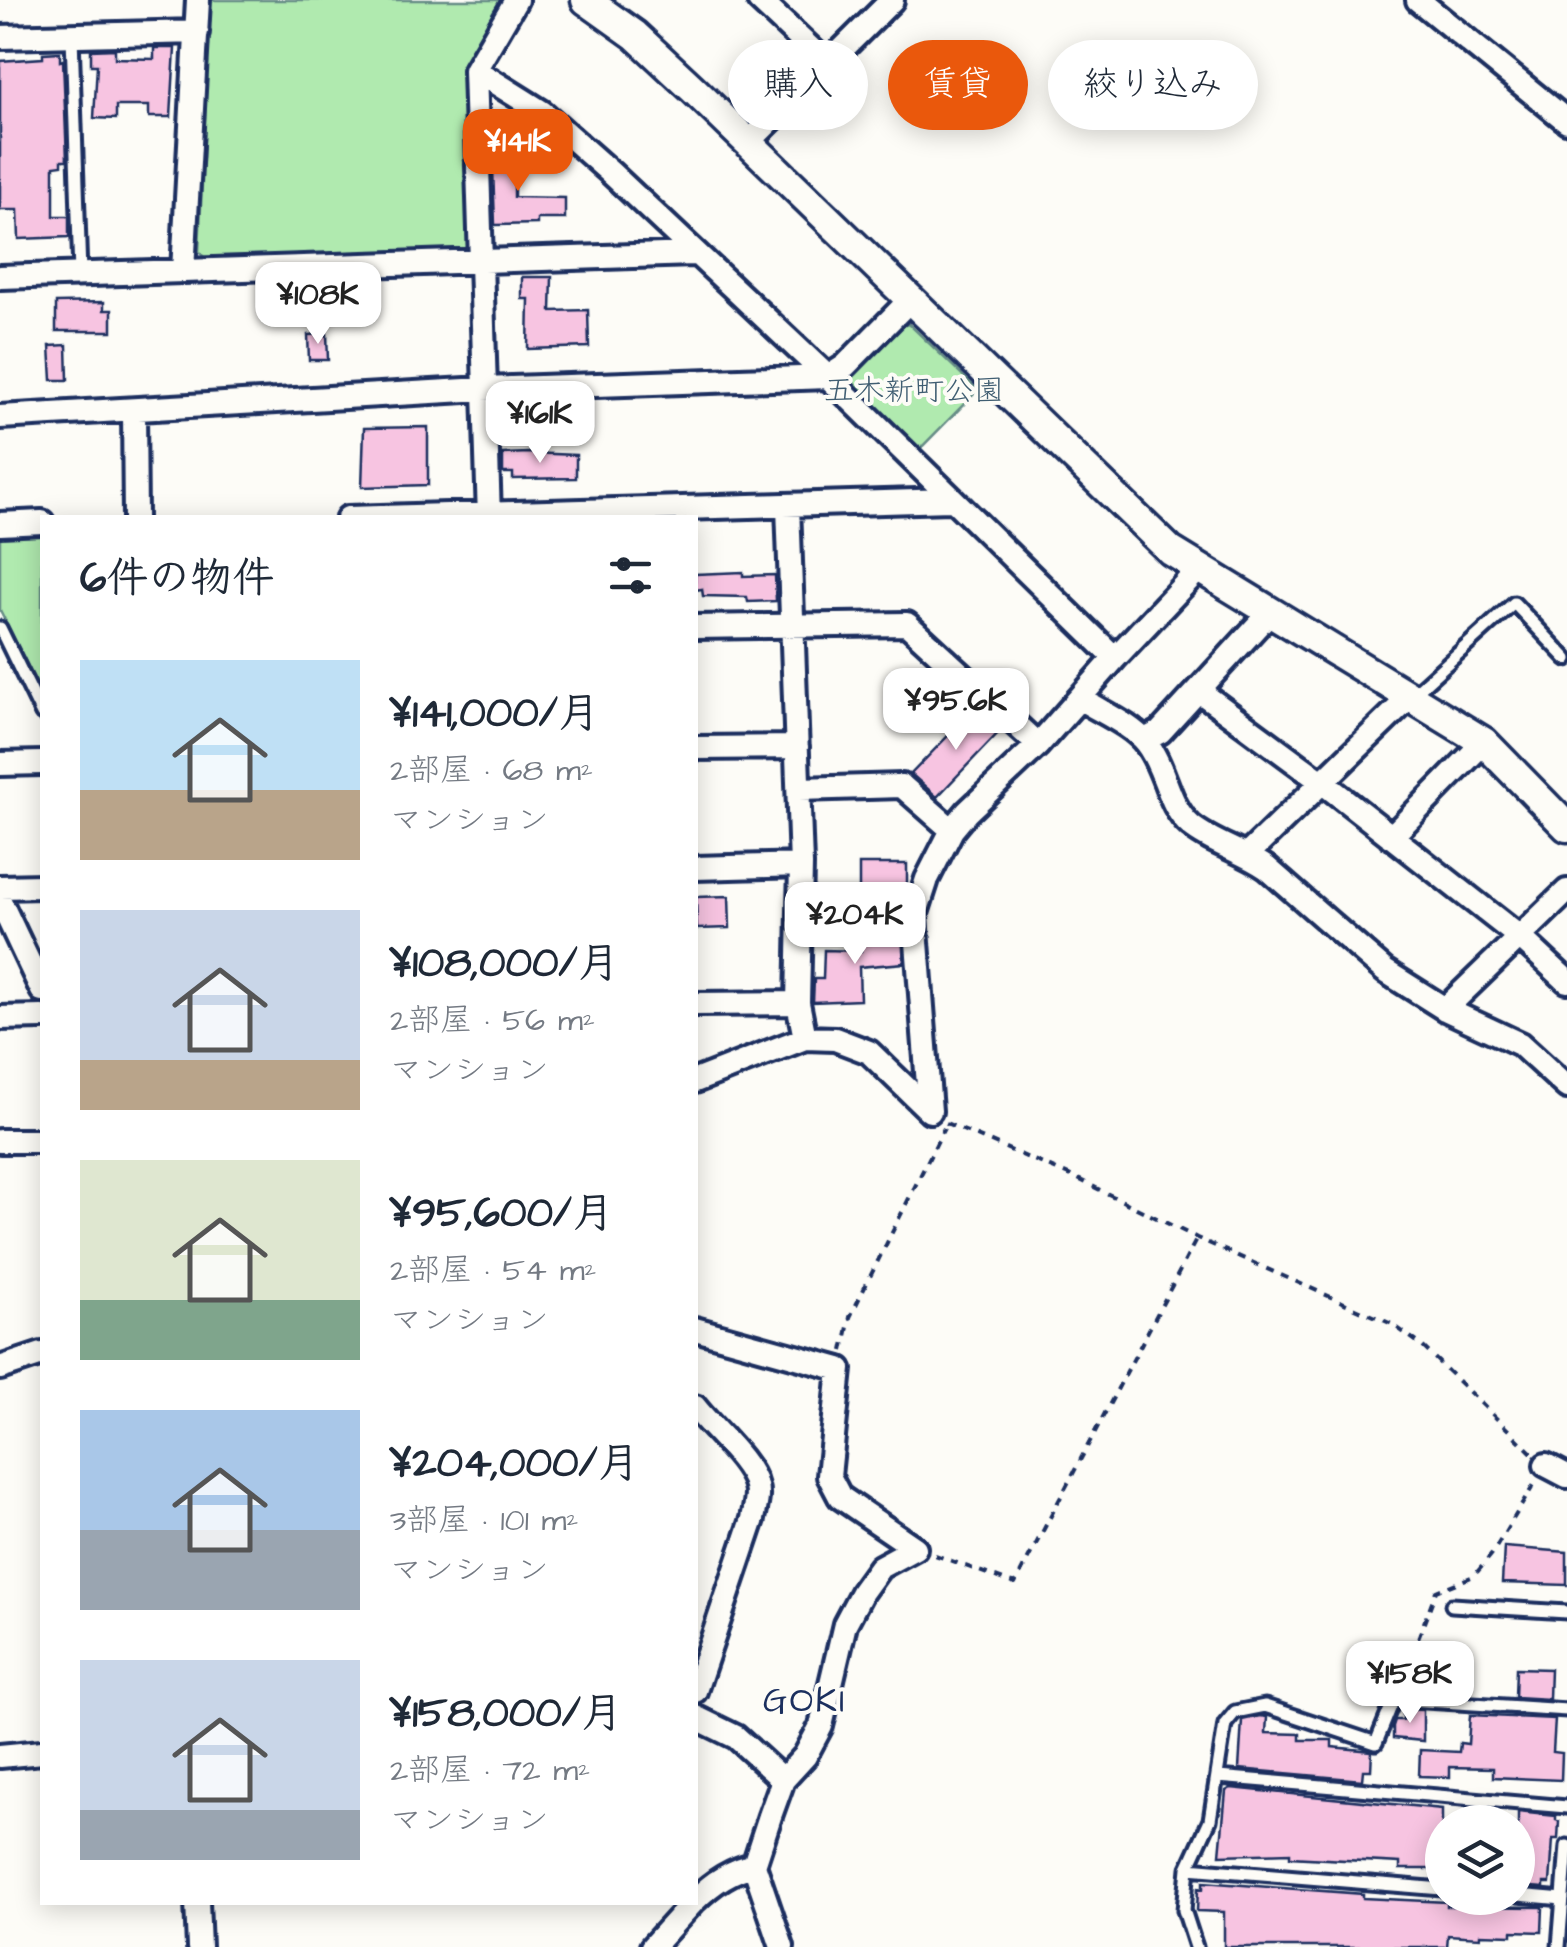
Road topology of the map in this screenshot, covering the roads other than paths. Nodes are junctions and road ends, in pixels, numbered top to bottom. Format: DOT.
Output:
graph roads {
  1 [pos="198,0"];
  2 [pos="516,0"];
  3 [pos="586,0"];
  4 [pos="759,0"];
  5 [pos="892,0"];
  6 [pos="1418,0"];
  7 [pos="197,32"];
  8 [pos="72,36"];
  9 [pos="0,38"];
  10 [pos="802,40"];
  11 [pos="851,40"];
  12 [pos="475,70"];
  13 [pos="1567,121"];
  14 [pos="761,130"];
  15 [pos="748,143"];
  16 [pos="694,254"];
  17 [pos="479,262"];
  18 [pos="183,270"];
  19 [pos="80,274"];
  20 [pos="0,277"];
  21 [pos="911,299"];
  22 [pos="828,377"];
  23 [pos="483,389"];
  24 [pos="134,410"];
  25 [pos="0,417"];
  26 [pos="950,500"];
  27 [pos="788,506"];
  28 [pos="135,515"];
  29 [pos="489,515"];
  30 [pos="519,515"];
  31 [pos="40,522"];
  32 [pos="0,524"];
  33 [pos="1198,570"];
  34 [pos="1270,612"];
  35 [pos="792,624"];
  36 [pos="698,627"];
  37 [pos="0,628"];
  38 [pos="1114,658"];
  39 [pos="1567,659"];
  40 [pos="1198,691"];
  41 [pos="1411,696"];
  42 [pos="1081,699"];
  43 [pos="40,710"];
  44 [pos="1144,740"];
  45 [pos="1484,742"];
  46 [pos="1038,746"];
  47 [pos="797,747"];
  48 [pos="698,748"];
  49 [pos="0,764"];
  50 [pos="40,764"];
  51 [pos="1322,782"];
  52 [pos="799,788"];
  53 [pos="1567,826"];
  54 [pos="952,830"];
  55 [pos="1390,837"];
  56 [pos="1248,854"];
  57 [pos="801,865"];
  58 [pos="698,868"];
  59 [pos="40,886"];
  60 [pos="0,887"];
  61 [pos="1567,891"];
  62 [pos="0,901"];
  63 [pos="1522,938"];
  64 [pos="1567,981"];
  65 [pos="40,986"];
  66 [pos="798,1003"];
  67 [pos="698,1004"];
  68 [pos="1445,1009"];
  69 [pos="40,1016"];
  70 [pos="0,1018"];
  71 [pos="804,1038"];
  72 [pos="698,1080"];
  73 [pos="1567,1087"];
  74 [pos="0,1141"];
  75 [pos="40,1141"];
  76 [pos="698,1330"];
  77 [pos="40,1355"];
  78 [pos="0,1368"];
  79 [pos="698,1410"];
  80 [pos="1452,1605"];
  81 [pos="1567,1612"];
  82 [pos="698,1682"];
  83 [pos="1567,1710"];
  84 [pos="698,1718"];
  85 [pos="40,1752"];
  86 [pos="0,1756"];
  87 [pos="1218,1777"];
  88 [pos="782,1780"];
  89 [pos="1567,1808"];
  90 [pos="1567,1846"];
  91 [pos="754,1865"];
  92 [pos="1188,1868"];
  93 [pos="1425,1888"];
  94 [pos="698,1897"];
  95 [pos="1535,1897"];
  96 [pos="1563,1899"];
  97 [pos="197,1905"];
  98 [pos="690,1905"];
  99 [pos="198,1947"];
  100 [pos="652,1947"];
  101 [pos="782,1947"];
  102 [pos="1196,1947"];
  103 [pos="1559,1947"];
  1 -- 7 [label="street"];
  2 -- 12 [label="street"];
  3 -- 15 [label="street"];
  4 -- 10 [label="street"];
  5 -- 11 [label="street"];
  6 -- 13 [label="street"];
  7 -- 8 [label="street"];
  7 -- 18 [label="street"];
  8 -- 9 [label="street"];
  8 -- 19 [label="lane"];
  12 -- 16 [label="street"];
  12 -- 17 [label="street"];
  14 -- 15 [label="street"];
  15 -- 21 [label="street"];
  16 -- 17 [label="street"];
  16 -- 22 [label="street"];
  17 -- 18 [label="street"];
  17 -- 23 [label="street"];
  18 -- 19 [label="street"];
  19 -- 20 [label="street"];
  21 -- 22 [label="street"];
  21 -- 33 [label="street"];
  22 -- 23 [label="street"];
  22 -- 26 [label="street"];
  23 -- 24 [label="street"];
  23 -- 29 [label="street"];
  24 -- 25 [label="street"];
  24 -- 28 [label="street"];
  26 -- 27 [label="street"];
  26 -- 38 [label="street"];
  27 -- 30 [label="street"];
  27 -- 35 [label="street"];
  31 -- 32 [label="street"];
  33 -- 34 [label="street"];
  33 -- 38 [label="street"];
  34 -- 40 [label="street"];
  34 -- 41 [label="street"];
  35 -- 36 [label="street"];
  35 -- 46 [label="street"];
  35 -- 47 [label="street"];
  37 -- 43 [label="lane"];
  38 -- 42 [label="street"];
  39 -- 41 [label="lane"];
  40 -- 44 [label="street"];
  40 -- 51 [label="street"];
  41 -- 45 [label="street"];
  41 -- 51 [label="street"];
  42 -- 44 [label="street"];
  42 -- 46 [label="street"];
  44 -- 56 [label="street"];
  45 -- 53 [label="street"];
  45 -- 55 [label="street"];
  46 -- 54 [label="street"];
  47 -- 48 [label="street"];
  47 -- 52 [label="street"];
  49 -- 50 [label="street"];
  51 -- 55 [label="street"];
  51 -- 56 [label="street"];
  52 -- 54 [label="street"];
  52 -- 57 [label="street"];
  54 -- 71 [label="street"];
  55 -- 63 [label="street"];
  56 -- 68 [label="street"];
  57 -- 58 [label="street"];
  57 -- 66 [label="street"];
  59 -- 60 [label="street"];
  61 -- 63 [label="street"];
  62 -- 65 [label="street"];
  63 -- 64 [label="street"];
  63 -- 68 [label="street"];
  66 -- 67 [label="street"];
  66 -- 71 [label="street"];
  68 -- 73 [label="street"];
  69 -- 70 [label="street"];
  71 -- 72 [label="street"];
  74 -- 75 [label="street"];
  76 -- 88 [label="street"];
  77 -- 78 [label="street"];
  79 -- 82 [label="street"];
  80 -- 81 [label="lane"];
  83 -- 87 [label="lane"];
  84 -- 88 [label="street"];
  85 -- 86 [label="street"];
  87 -- 89 [label="lane"];
  87 -- 92 [label="lane"];
  88 -- 91 [label="street"];
  90 -- 96 [label="lane"];
  91 -- 94 [label="street"];
  91 -- 101 [label="street"];
  92 -- 93 [label="lane"];
  92 -- 102 [label="lane"];
  95 -- 96 [label="lane"];
  96 -- 103 [label="lane"];
  97 -- 99 [label="street"];
  98 -- 100 [label="street"];
}
